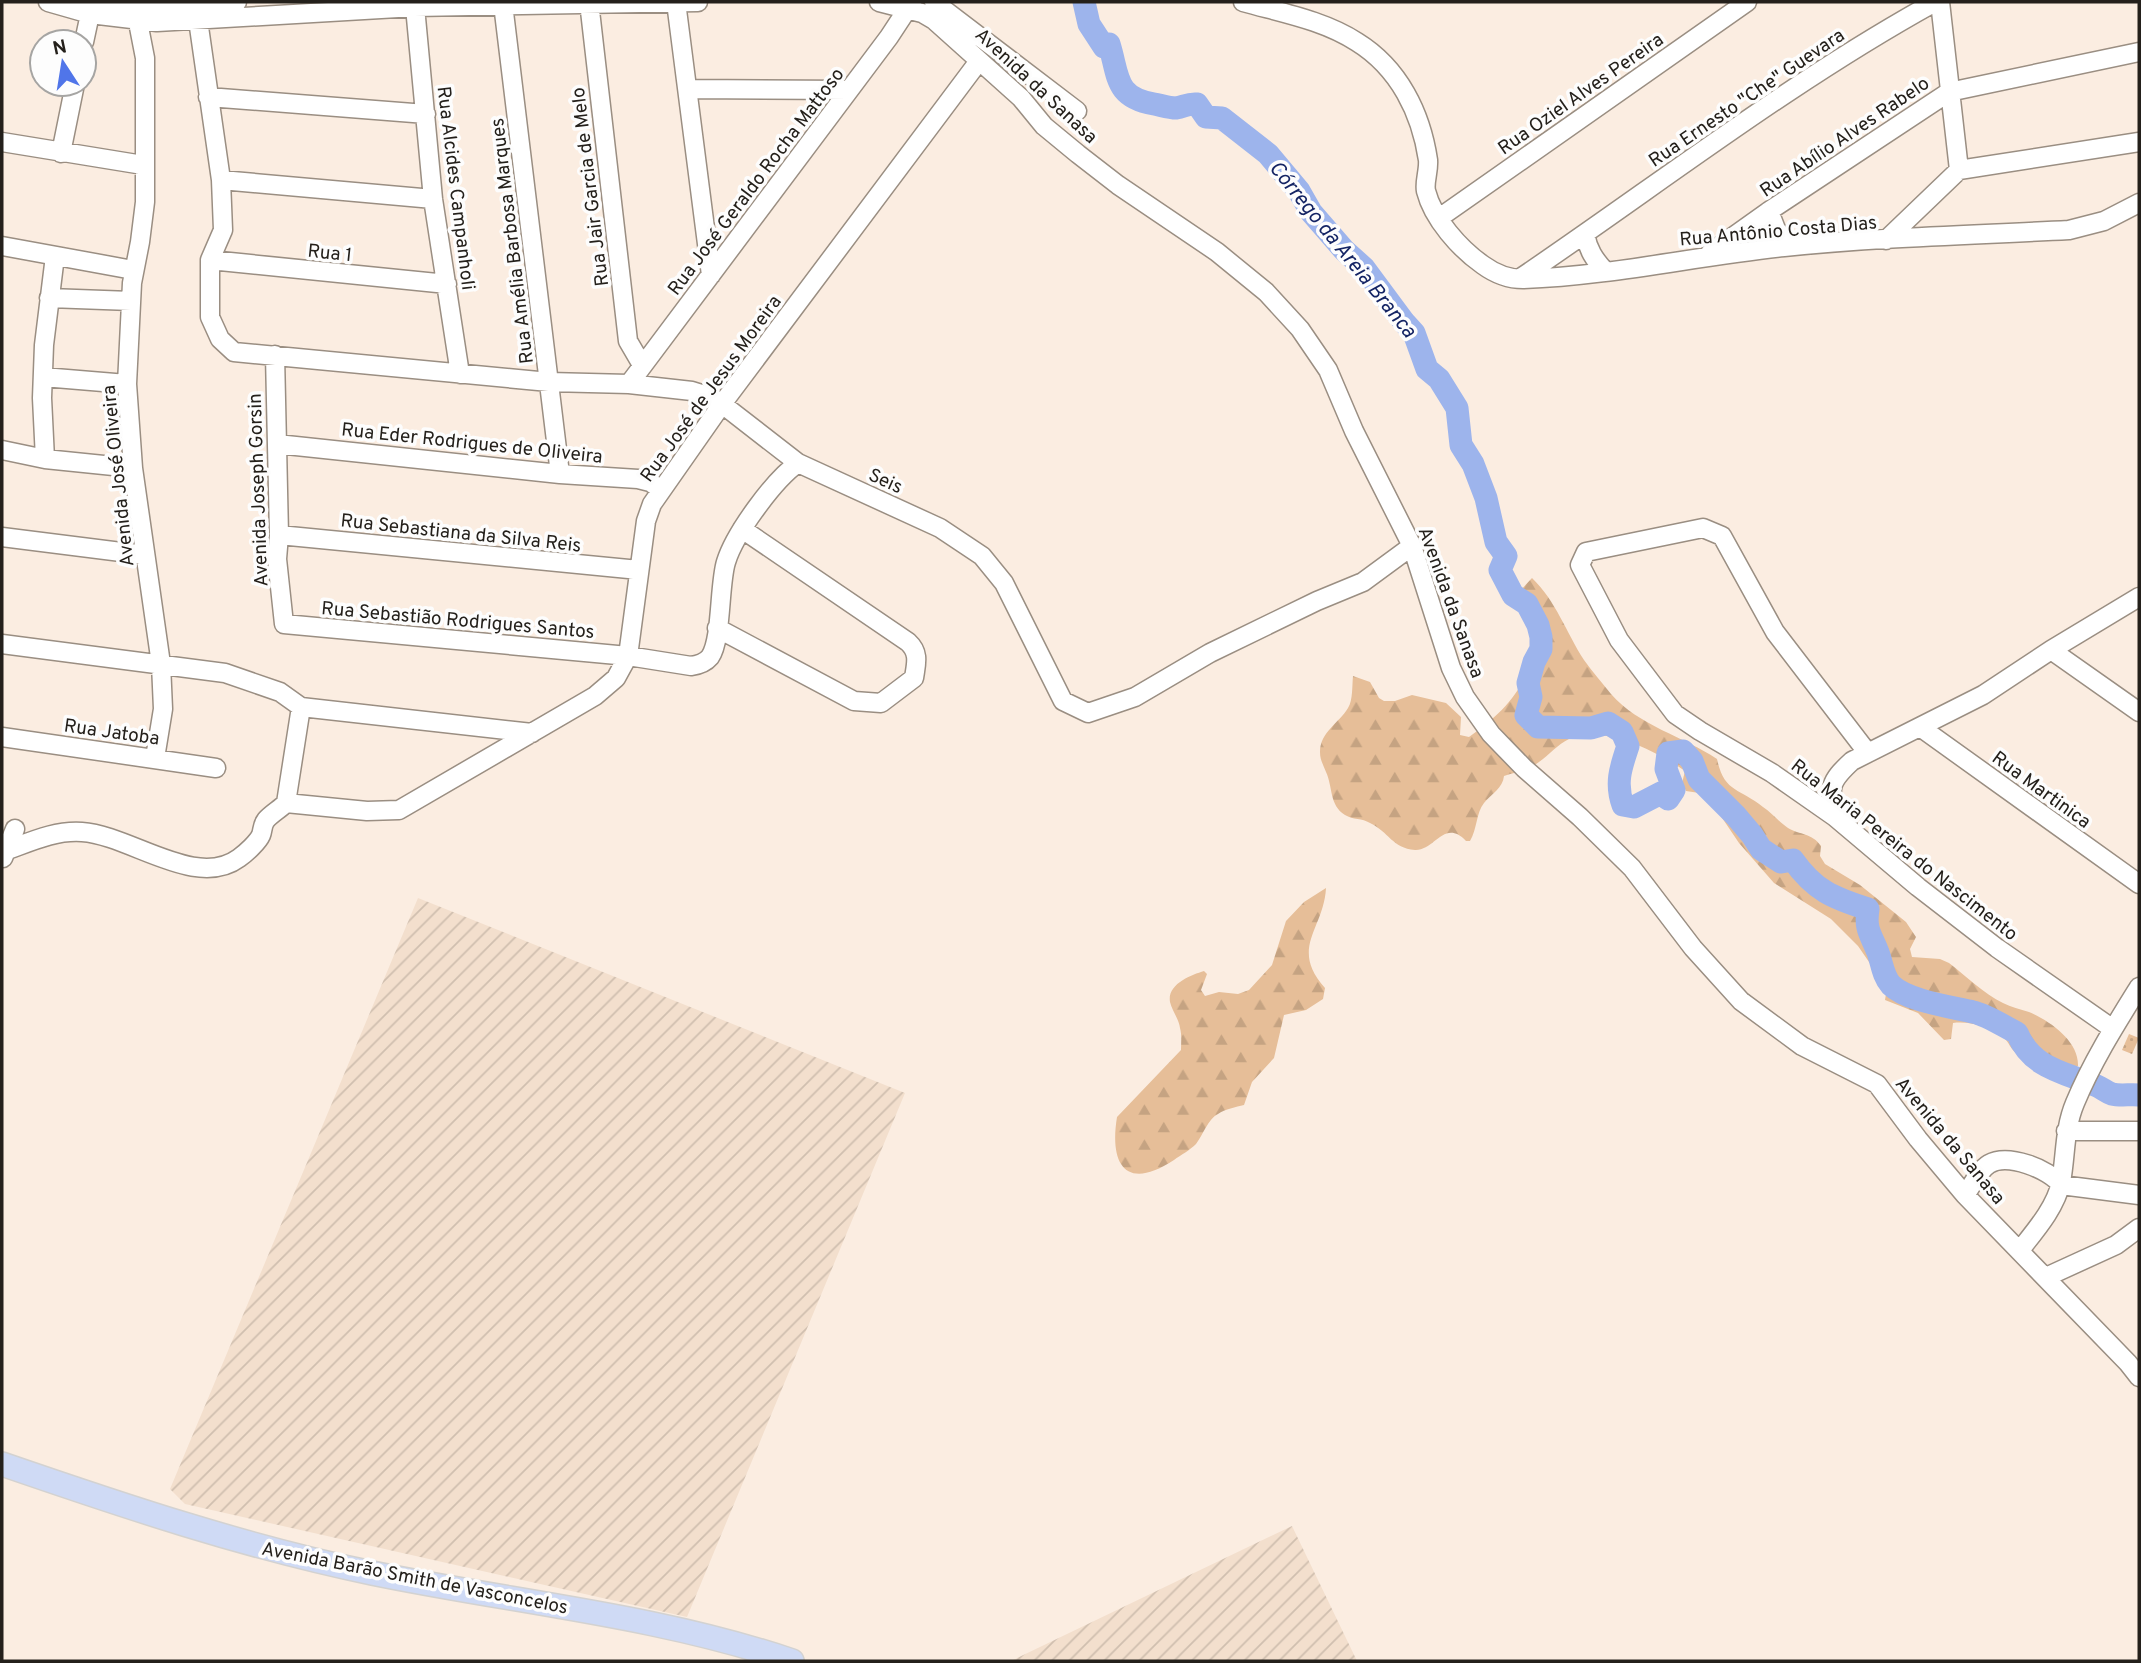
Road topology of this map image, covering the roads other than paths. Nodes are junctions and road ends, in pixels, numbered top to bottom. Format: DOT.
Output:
graph roads {
  1 [pos="48,2"];
  2 [pos="237,2"];
  3 [pos="589,2"];
  4 [pos="676,2"];
  5 [pos="698,2"];
  6 [pos="879,2"];
  7 [pos="934,2"];
  8 [pos="1243,2"];
  9 [pos="1747,2"];
  10 [pos="1937,2"];
  11 [pos="184,3"];
  12 [pos="503,4"];
  13 [pos="909,6"];
  14 [pos="415,7"];
  15 [pos="89,8"];
  16 [pos="198,20"];
  17 [pos="138,22"];
  18 [pos="86,28"];
  19 [pos="2139,52"];
  20 [pos="979,61"];
  21 [pos="689,89"];
  22 [pos="849,90"];
  23 [pos="1949,92"];
  24 [pos="208,97"];
  25 [pos="72,98"];
  26 [pos="1077,111"];
  27 [pos="425,114"];
  28 [pos="2,142"];
  29 [pos="2139,142"];
  30 [pos="61,153"];
  31 [pos="143,165"];
  32 [pos="1959,170"];
  33 [pos="221,180"];
  34 [pos="433,199"];
  35 [pos="2139,203"];
  36 [pos="1769,211"];
  37 [pos="1438,218"];
  38 [pos="1585,234"];
  39 [pos="1886,240"];
  40 [pos="2,246"];
  41 [pos="1788,246"];
  42 [pos="1708,255"];
  43 [pos="55,256"];
  44 [pos="210,260"];
  45 [pos="134,270"];
  46 [pos="1605,271"];
  47 [pos="711,275"];
  48 [pos="1519,279"];
  49 [pos="447,284"];
  50 [pos="49,298"];
  51 [pos="131,302"];
  52 [pos="275,355"];
  53 [pos="642,365"];
  54 [pos="460,374"];
  55 [pos="43,377"];
  56 [pos="549,382"];
  57 [pos="127,384"];
  58 [pos="629,384"];
  59 [pos="722,404"];
  60 [pos="276,444"];
  61 [pos="2,450"];
  62 [pos="45,459"];
  63 [pos="798,463"];
  64 [pos="133,468"];
  65 [pos="560,474"];
  66 [pos="660,489"];
  67 [pos="742,529"];
  68 [pos="279,535"];
  69 [pos="2,537"];
  70 [pos="1412,546"];
  71 [pos="145,555"];
  72 [pos="639,570"];
  73 [pos="2139,597"];
  74 [pos="284,624"];
  75 [pos="717,628"];
  76 [pos="2,644"];
  77 [pos="2051,650"];
  78 [pos="628,656"];
  79 [pos="161,664"];
  80 [pos="290,698"];
  81 [pos="2139,712"];
  82 [pos="1920,727"];
  83 [pos="533,733"];
  84 [pos="2,737"];
  85 [pos="1867,752"];
  86 [pos="155,758"];
  87 [pos="216,768"];
  88 [pos="286,803"];
  89 [pos="1835,817"];
  90 [pos="15,829"];
  91 [pos="3,855"];
  92 [pos="2139,884"];
  93 [pos="2139,986"];
  94 [pos="2113,1029"];
  95 [pos="2066,1131"];
  96 [pos="2139,1131"];
  97 [pos="2061,1185"];
  98 [pos="1965,1195"];
  99 [pos="2139,1195"];
  100 [pos="2139,1228"];
  101 [pos="2020,1250"];
  102 [pos="2046,1277"];
  103 [pos="2139,1377"];
  104 [pos="2,1464"];
  105 [pos="792,1661"];
  1 -- 15 [label="street"];
  2 -- 11 [label="street"];
  3 -- 4 [label="street"];
  3 -- 12 [label="street"];
  3 -- 53 [label="street, Rua Jair Garcia de Melo"];
  4 -- 5 [label="street"];
  4 -- 21 [label="street"];
  6 -- 13 [label="street, Avenida da Sanasa"];
  7 -- 26 [label="street, Avenida da Sanasa"];
  8 -- 37 [label="street"];
  9 -- 37 [label="street, Rua Oziel Alves Pereira"];
  10 -- 23 [label="street"];
  10 -- 38 [label="street, Rua Ernesto \"Che\" Guevara"];
  11 -- 15 [label="street"];
  12 -- 14 [label="street"];
  12 -- 56 [label="street, Rua Amélia Barbosa Marques"];
  13 -- 20 [label="street, Avenida da Sanasa"];
  13 -- 22 [label="street, Rua José Geraldo Rocha Mattoso"];
  14 -- 16 [label="street"];
  14 -- 27 [label="street, Rua Alcides Campanholi"];
  15 -- 17 [label="street"];
  15 -- 18 [label="street"];
  16 -- 17 [label="street"];
  16 -- 24 [label="street"];
  17 -- 31 [label="street, Avenida José Oliveira"];
  19 -- 23 [label="street, Rua Abílio Alves Rabelo"];
  20 -- 59 [label="street, Rua José de Jesus Moreira"];
  20 -- 70 [label="street, Avenida da Sanasa"];
  21 -- 22 [label="street"];
  21 -- 47 [label="street"];
  22 -- 47 [label="street, Rua José Geraldo Rocha Mattoso"];
  23 -- 32 [label="street"];
  23 -- 36 [label="street, Rua Abílio Alves Rabelo"];
  24 -- 27 [label="street"];
  24 -- 33 [label="street"];
  25 -- 30 [label="street"];
  27 -- 34 [label="street, Rua Alcides Campanholi"];
  28 -- 30 [label="street"];
  29 -- 32 [label="street"];
  30 -- 31 [label="street"];
  31 -- 45 [label="street, Avenida José Oliveira"];
  32 -- 39 [label="street"];
  33 -- 34 [label="street"];
  33 -- 44 [label="street"];
  34 -- 49 [label="street, Rua Alcides Campanholi"];
  35 -- 39 [label="street, Rua Antônio Costa Dias"];
  36 -- 41 [label="street"];
  36 -- 42 [label="street, Rua Abílio Alves Rabelo"];
  37 -- 48 [label="street, Rua Antônio Costa Dias"];
  38 -- 46 [label="street"];
  38 -- 48 [label="street, Rua Ernesto \"Che\" Guevara"];
  39 -- 41 [label="street, Rua Antônio Costa Dias"];
  40 -- 43 [label="street"];
  41 -- 42 [label="street, Rua Antônio Costa Dias"];
  42 -- 46 [label="street, Rua Antônio Costa Dias"];
  43 -- 45 [label="street"];
  43 -- 50 [label="street"];
  44 -- 49 [label="street, Rua 1"];
  44 -- 52 [label="street, Seis"];
  45 -- 51 [label="street, Avenida José Oliveira"];
  46 -- 48 [label="street, Rua Antônio Costa Dias"];
  47 -- 53 [label="street, Rua José Geraldo Rocha Mattoso"];
  49 -- 54 [label="street, Rua Alcides Campanholi"];
  50 -- 51 [label="street"];
  50 -- 55 [label="street"];
  51 -- 57 [label="street, Avenida José Oliveira"];
  52 -- 54 [label="street, Seis"];
  52 -- 60 [label="street, Avenida Joseph Gorsin"];
  53 -- 58 [label="street, Rua José Geraldo Rocha Mattoso"];
  54 -- 56 [label="street, Seis"];
  55 -- 57 [label="street"];
  55 -- 62 [label="street"];
  56 -- 58 [label="street, Seis"];
  56 -- 65 [label="street, Rua Amélia Barbosa Marques"];
  57 -- 64 [label="street, Avenida José Oliveira"];
  58 -- 59 [label="street, Seis"];
  59 -- 63 [label="street, Seis"];
  59 -- 66 [label="street, Rua José de Jesus Moreira"];
  60 -- 65 [label="street, Rua Eder Rodrigues de Oliveira"];
  60 -- 68 [label="street, Avenida Joseph Gorsin"];
  61 -- 62 [label="street"];
  62 -- 64 [label="street"];
  63 -- 67 [label="street, Rua Sebastião Rodrigues Santos"];
  63 -- 70 [label="street, Seis"];
  64 -- 71 [label="street, Avenida José Oliveira"];
  65 -- 66 [label="street, Rua Eder Rodrigues de Oliveira"];
  66 -- 72 [label="street, Rua José de Jesus Moreira"];
  67 -- 75 [label="street, Rua Sebastião Rodrigues Santos"];
  67 -- 75 [label="street"];
  68 -- 72 [label="street, Rua Sebastiana da Silva Reis"];
  68 -- 74 [label="street, Avenida Joseph Gorsin"];
  69 -- 71 [label="street"];
  70 -- 98 [label="street, Avenida da Sanasa"];
  71 -- 79 [label="street, Avenida José Oliveira"];
  72 -- 78 [label="street, Rua José de Jesus Moreira"];
  73 -- 77 [label="street"];
  74 -- 78 [label="street, Rua Sebastião Rodrigues Santos"];
  75 -- 78 [label="street, Rua Sebastião Rodrigues Santos"];
  76 -- 79 [label="street"];
  77 -- 81 [label="street"];
  77 -- 82 [label="street"];
  78 -- 83 [label="street, Rua José de Jesus Moreira"];
  79 -- 80 [label="street"];
  79 -- 86 [label="street, Avenida José Oliveira"];
  80 -- 83 [label="street"];
  80 -- 88 [label="street"];
  82 -- 85 [label="street"];
  82 -- 92 [label="street, Rua Martinica"];
  83 -- 88 [label="street, Rua José de Jesus Moreira"];
  84 -- 86 [label="street, Rua Jatoba"];
  85 -- 89 [label="street"];
  85 -- 89 [label="street, Rua Maria Pereira do Nascimento"];
  86 -- 87 [label="street, Rua Jatoba"];
  88 -- 91 [label="street"];
  89 -- 94 [label="street, Rua Maria Pereira do Nascimento"];
  90 -- 91 [label="street"];
  93 -- 94 [label="street"];
  94 -- 95 [label="street"];
  95 -- 96 [label="street"];
  95 -- 97 [label="street"];
  97 -- 98 [label="street"];
  97 -- 99 [label="street"];
  97 -- 101 [label="street"];
  98 -- 101 [label="street, Avenida da Sanasa"];
  100 -- 102 [label="street"];
  101 -- 102 [label="street, Avenida da Sanasa"];
  102 -- 103 [label="street, Avenida da Sanasa"];
  104 -- 105 [label="main road, Avenida Barão Smith de Vasconcelos"];
}
